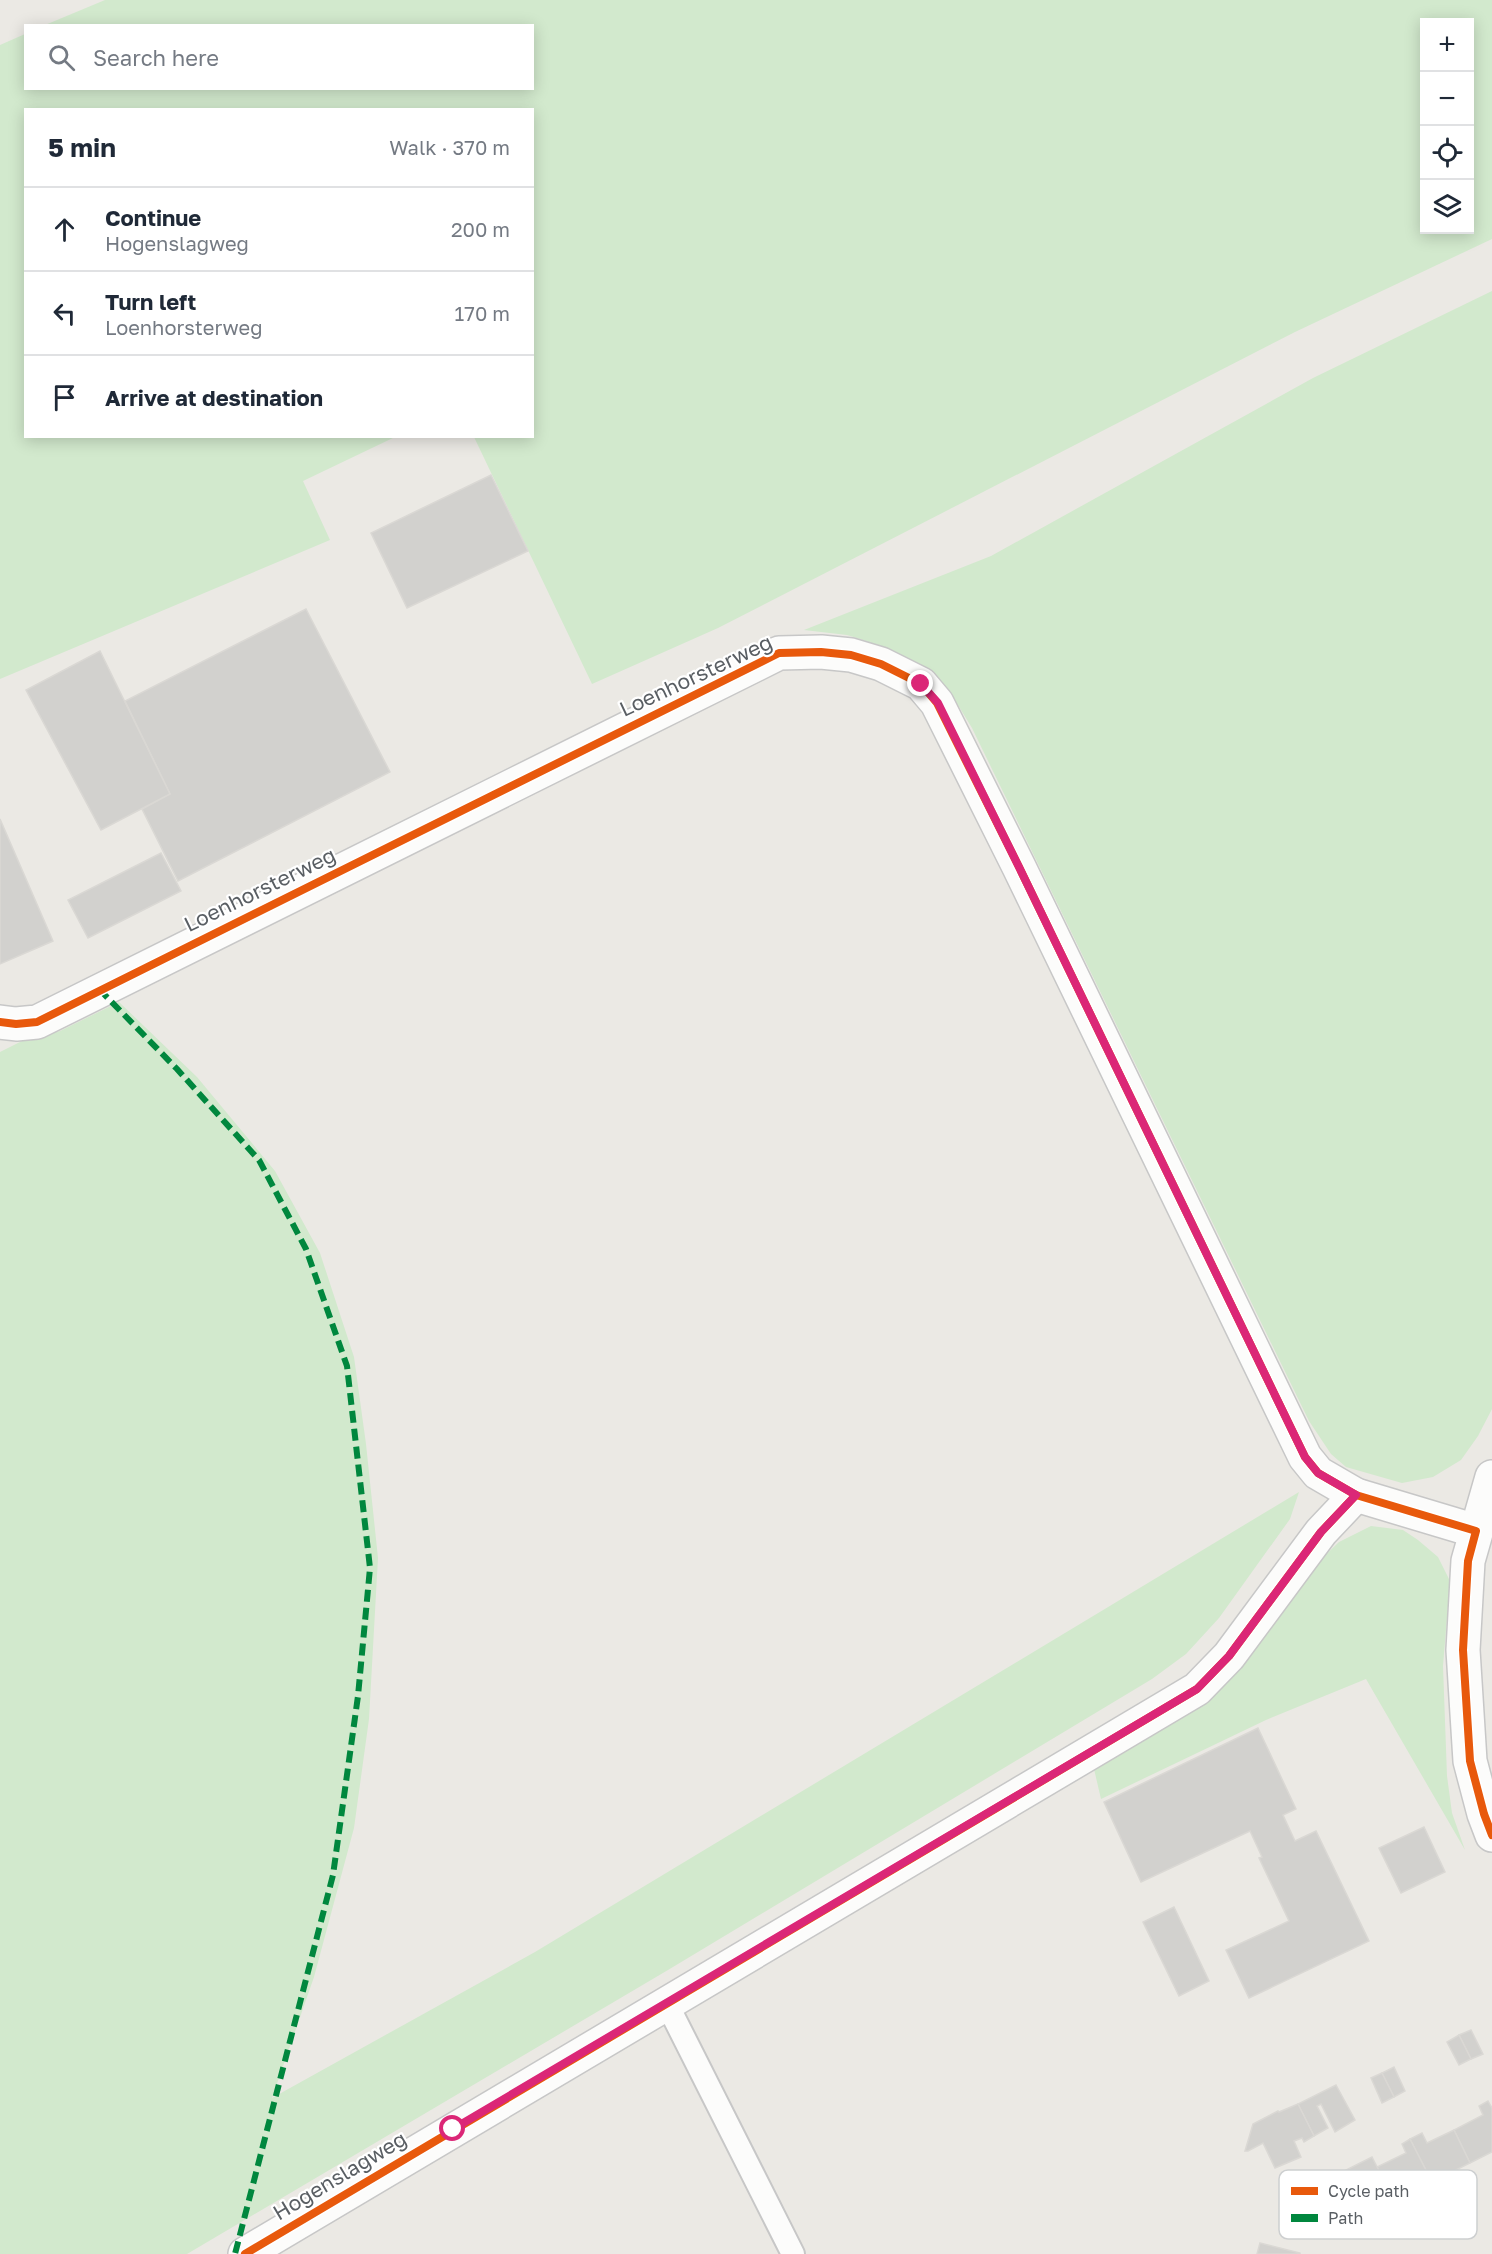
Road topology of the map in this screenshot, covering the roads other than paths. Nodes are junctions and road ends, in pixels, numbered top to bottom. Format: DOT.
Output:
graph roads {
  1 [pos="0,1022"];
  2 [pos="1492,1477"];
  3 [pos="1356,1495"];
  4 [pos="1476,1531"];
  5 [pos="1492,1835"];
  6 [pos="667,2004"];
  7 [pos="245,2254"];
  8 [pos="793,2254"];
  1 -- 3 [label="street, Loenhorsterweg"];
  2 -- 4 [label="street"];
  3 -- 4 [label="street, Loenhorsterweg"];
  3 -- 6 [label="street, Hogenslagweg"];
  4 -- 5 [label="street"];
  6 -- 7 [label="street, Hogenslagweg"];
  6 -- 8 [label="lane"];
}
